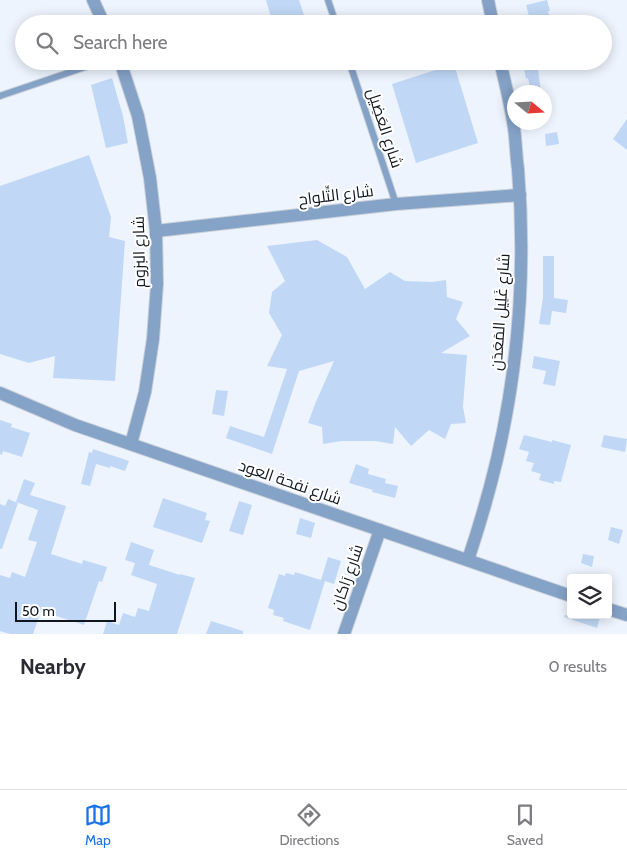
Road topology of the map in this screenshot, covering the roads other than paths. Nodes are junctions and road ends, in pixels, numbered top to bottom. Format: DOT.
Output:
graph roads {
  1 [pos="93,0"];
  2 [pos="328,0"];
  3 [pos="488,0"];
  4 [pos="100,15"];
  5 [pos="333,15"];
  6 [pos="491,15"];
  7 [pos="77,70"];
  8 [pos="123,70"];
  9 [pos="352,70"];
  10 [pos="502,70"];
  11 [pos="0,96"];
  12 [pos="520,195"];
  13 [pos="396,204"];
  14 [pos="156,231"];
  15 [pos="0,394"];
  16 [pos="131,444"];
  17 [pos="380,530"];
  18 [pos="468,560"];
  19 [pos="567,595"];
  20 [pos="612,609"];
  21 [pos="627,615"];
  22 [pos="344,634"];
  1 -- 4 [label="street"];
  2 -- 5 [label="lane"];
  3 -- 6 [label="street"];
  7 -- 11 [label="lane"];
  8 -- 14 [label="street, شارع البزوم"];
  9 -- 13 [label="lane, شارع العَضِيل"];
  10 -- 12 [label="street, شارع غَلِيل المَعَدَن"];
  12 -- 13 [label="street, شارع التِّلواح"];
  12 -- 18 [label="street, شارع غَلِيل المَعَدَن"];
  13 -- 14 [label="street, شارع التِّلواح"];
  14 -- 16 [label="street, شارع البزوم"];
  15 -- 16 [label="street, شارع نفحة العود"];
  16 -- 17 [label="street, شارع نفحة العود"];
  17 -- 18 [label="street, شارع نفحة العود"];
  17 -- 22 [label="street, شارع رَاكان"];
  18 -- 19 [label="street, شارع نفحة العود"];
  20 -- 21 [label="street"];
}
